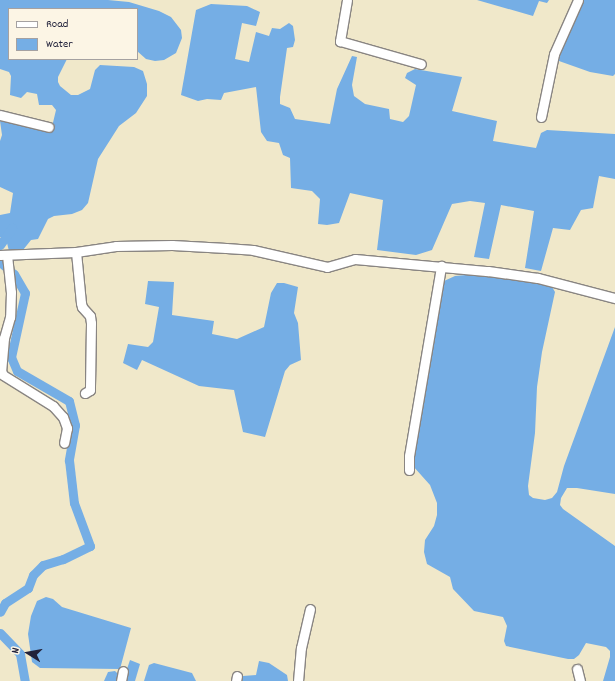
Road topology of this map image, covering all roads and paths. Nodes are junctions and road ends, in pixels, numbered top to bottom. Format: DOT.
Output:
graph roads {
  1 [pos="347,0"];
  2 [pos="578,0"];
  3 [pos="421,64"];
  4 [pos="0,115"];
  5 [pos="541,118"];
  6 [pos="49,127"];
  7 [pos="76,252"];
  8 [pos="4,255"];
  9 [pos="441,266"];
  10 [pos="615,298"];
  11 [pos="85,393"];
  12 [pos="64,443"];
  13 [pos="409,470"];
  14 [pos="310,609"];
  15 [pos="577,669"];
  16 [pos="124,671"];
  17 [pos="121,681"];
  18 [pos="298,681"];
  19 [pos="580,681"];
  1 -- 3 [label="street"];
  2 -- 5 [label="street"];
  4 -- 6 [label="street"];
  7 -- 8 [label="street"];
  7 -- 9 [label="street"];
  7 -- 11 [label="street"];
  8 -- 12 [label="street"];
  9 -- 10 [label="street"];
  9 -- 13 [label="street"];
  14 -- 18 [label="street"];
  15 -- 19 [label="street"];
  16 -- 17 [label="street"];
}
